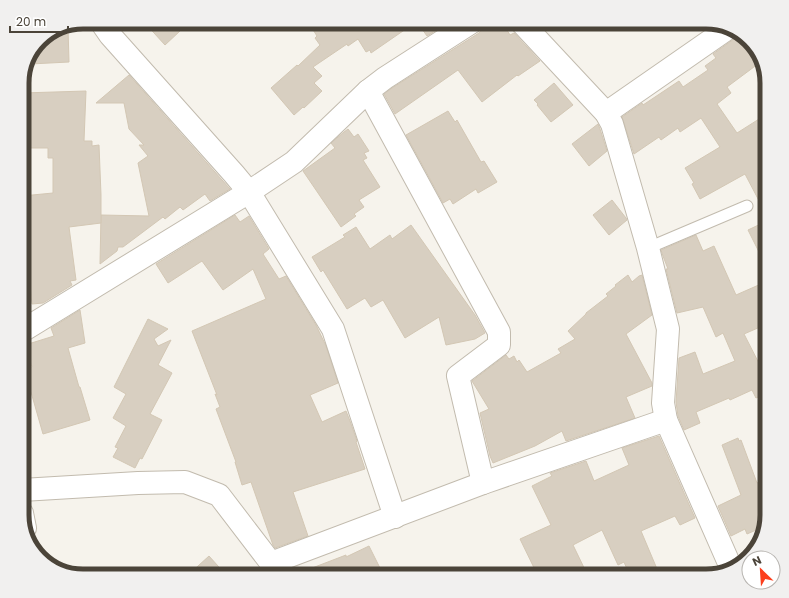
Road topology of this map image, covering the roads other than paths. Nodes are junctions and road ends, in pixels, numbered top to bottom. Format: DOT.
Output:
graph roads {
  1 [pos="106,29"];
  2 [pos="461,29"];
  3 [pos="528,29"];
  4 [pos="723,32"];
  5 [pos="368,91"];
  6 [pos="606,112"];
  7 [pos="249,192"];
  8 [pos="747,206"];
  9 [pos="648,248"];
  10 [pos="29,324"];
  11 [pos="666,420"];
  12 [pos="483,483"];
  13 [pos="29,490"];
  14 [pos="395,516"];
  15 [pos="729,563"];
  16 [pos="272,569"];
  17 [pos="275,569"];
  1 -- 7 [label="street"];
  2 -- 5 [label="street"];
  3 -- 6 [label="street"];
  4 -- 6 [label="street"];
  5 -- 7 [label="street"];
  5 -- 12 [label="street"];
  6 -- 9 [label="street"];
  7 -- 10 [label="street"];
  7 -- 14 [label="street"];
  8 -- 9 [label="lane"];
  9 -- 11 [label="street"];
  11 -- 12 [label="street"];
  11 -- 15 [label="street"];
  12 -- 14 [label="street"];
  13 -- 16 [label="street"];
  14 -- 17 [label="street"];
}
